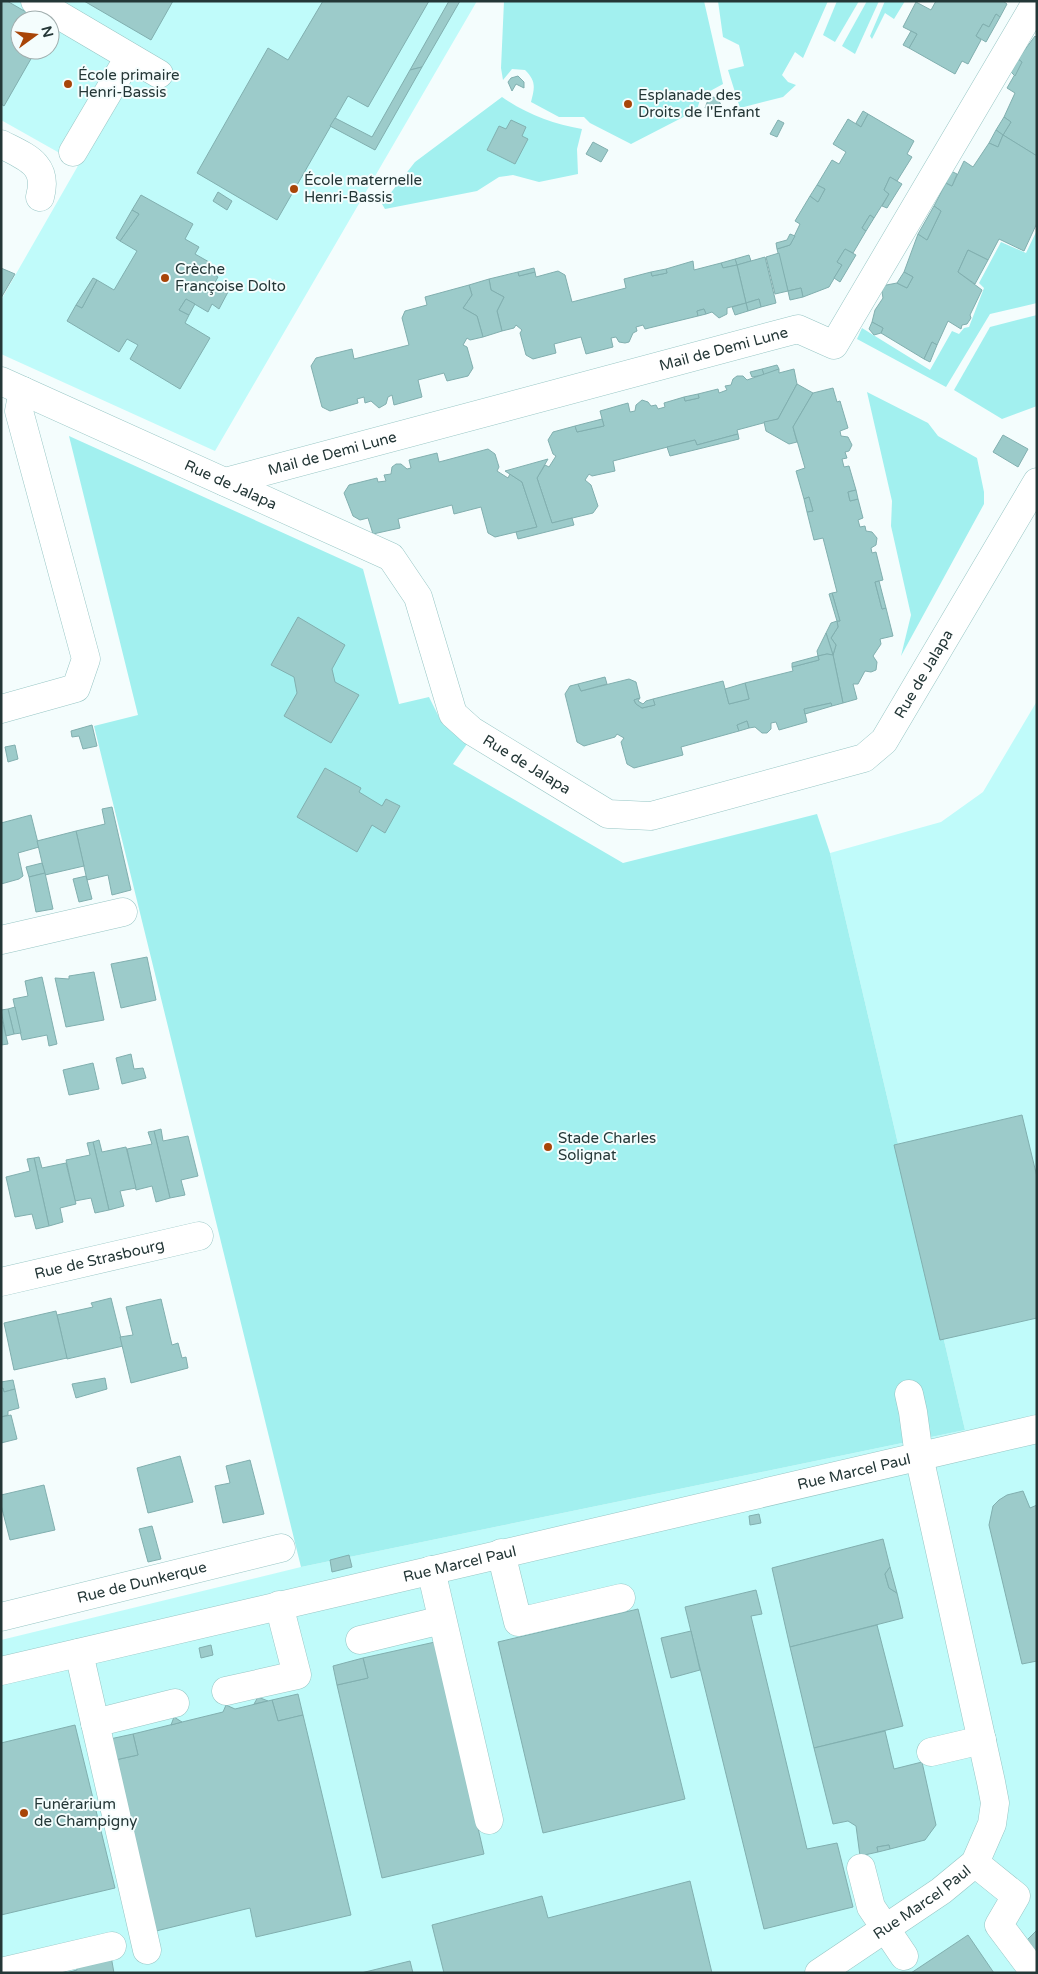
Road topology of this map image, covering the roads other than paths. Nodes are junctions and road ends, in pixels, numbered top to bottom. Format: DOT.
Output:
graph roads {
  1 [pos="35,1"];
  2 [pos="1036,1"];
  3 [pos="129,57"];
  4 [pos="159,74"];
  5 [pos="1,144"];
  6 [pos="73,152"];
  7 [pos="40,197"];
  8 [pos="12,386"];
  9 [pos="225,482"];
  10 [pos="1037,482"];
  11 [pos="1,709"];
  12 [pos="123,912"];
  13 [pos="1,940"];
  14 [pos="199,1236"];
  15 [pos="1,1282"];
  16 [pos="908,1394"];
  17 [pos="1037,1429"];
  18 [pos="919,1456"];
  19 [pos="281,1548"];
  20 [pos="501,1553"];
  21 [pos="431,1570"];
  22 [pos="621,1598"];
  23 [pos="279,1605"];
  24 [pos="1,1617"];
  25 [pos="442,1620"];
  26 [pos="360,1640"];
  27 [pos="79,1653"];
  28 [pos="1,1671"];
  29 [pos="226,1691"];
  30 [pos="176,1703"];
  31 [pos="95,1723"];
  32 [pos="982,1740"];
  33 [pos="931,1752"];
  34 [pos="489,1820"];
  35 [pos="975,1863"];
  36 [pos="862,1868"];
  37 [pos="885,1928"];
  38 [pos="112,1946"];
  39 [pos="147,1950"];
  40 [pos="904,1956"];
  41 [pos="1,1972"];
  42 [pos="819,1973"];
  43 [pos="1035,1973"];
  1 -- 3 [label="street"];
  2 -- 9 [label="street, Mail de Demi Lune"];
  3 -- 4 [label="street"];
  3 -- 6 [label="street"];
  5 -- 7 [label="street"];
  8 -- 9 [label="street, Rue de Jalapa"];
  8 -- 11 [label="street"];
  9 -- 10 [label="street, Rue de Jalapa"];
  12 -- 13 [label="street"];
  14 -- 15 [label="street, Rue de Strasbourg"];
  16 -- 18 [label="street"];
  17 -- 18 [label="street, Rue Marcel Paul"];
  18 -- 20 [label="street, Rue Marcel Paul"];
  18 -- 32 [label="street, Rue Marcel Paul"];
  19 -- 24 [label="street, Rue de Dunkerque"];
  20 -- 21 [label="street, Rue Marcel Paul"];
  20 -- 22 [label="street"];
  21 -- 23 [label="street, Rue Marcel Paul"];
  21 -- 25 [label="street"];
  23 -- 27 [label="street, Rue Marcel Paul"];
  23 -- 29 [label="street"];
  25 -- 26 [label="street"];
  25 -- 34 [label="street"];
  27 -- 28 [label="street, Rue Marcel Paul"];
  27 -- 31 [label="street"];
  30 -- 31 [label="street"];
  31 -- 39 [label="street"];
  32 -- 33 [label="street"];
  32 -- 35 [label="street, Rue Marcel Paul"];
  35 -- 37 [label="street, Rue Marcel Paul"];
  35 -- 43 [label="street"];
  36 -- 37 [label="street"];
  37 -- 40 [label="street"];
  37 -- 42 [label="street, Rue Marcel Paul"];
  38 -- 41 [label="street"];
}
